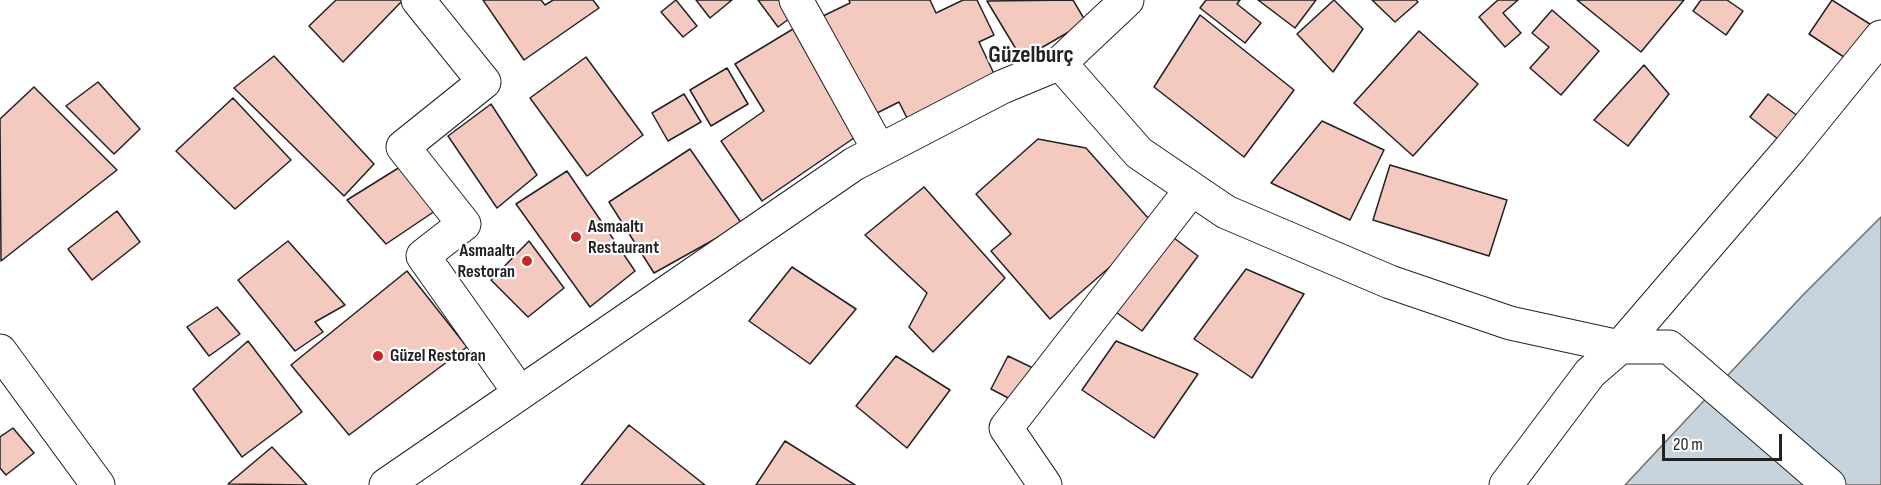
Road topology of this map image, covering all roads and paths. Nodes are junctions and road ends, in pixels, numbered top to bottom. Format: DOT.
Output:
graph roads {
  1 [pos="418,0"];
  2 [pos="796,0"];
  3 [pos="1127,0"];
  4 [pos="1881,37"];
  5 [pos="1060,63"];
  6 [pos="879,150"];
  7 [pos="1191,190"];
  8 [pos="1620,347"];
  9 [pos="0,351"];
  10 [pos="520,393"];
  11 [pos="98,485"];
  12 [pos="386,485"];
  13 [pos="1046,485"];
  14 [pos="1506,485"];
  15 [pos="1829,485"];
  1 -- 10 [label="street"];
  2 -- 6 [label="street"];
  3 -- 5 [label="street"];
  4 -- 8 [label="street"];
  5 -- 6 [label="street"];
  5 -- 7 [label="street"];
  6 -- 10 [label="street"];
  7 -- 8 [label="street"];
  7 -- 13 [label="street"];
  8 -- 14 [label="street"];
  8 -- 15 [label="street"];
  9 -- 11 [label="street"];
  10 -- 12 [label="street"];
}
